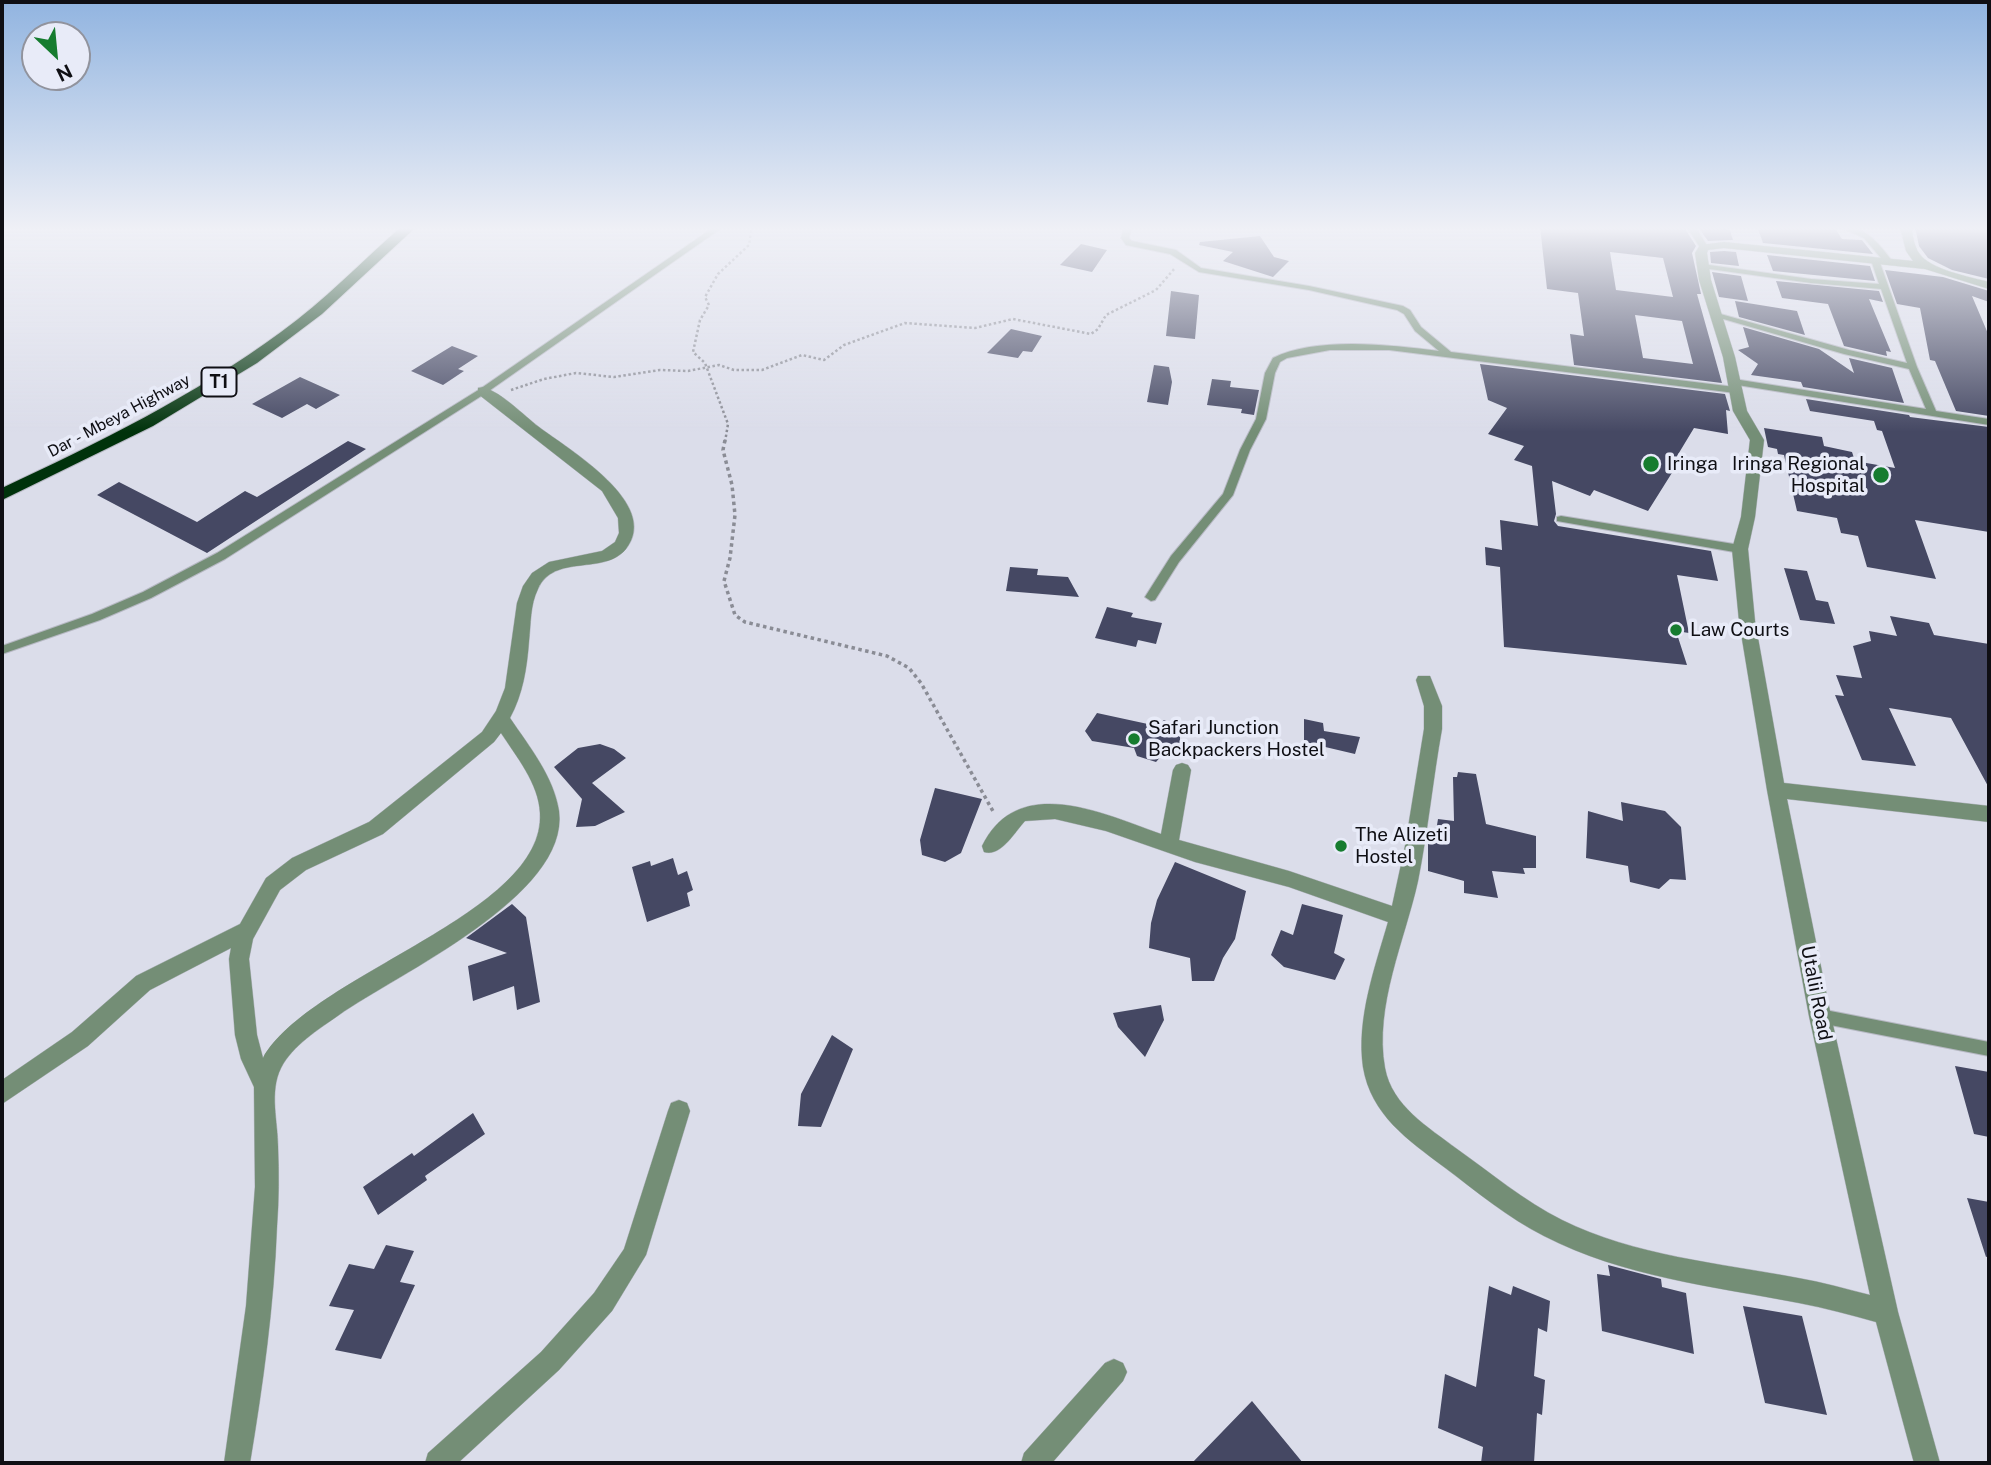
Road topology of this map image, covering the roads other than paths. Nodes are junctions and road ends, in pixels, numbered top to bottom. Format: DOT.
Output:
graph roads {
  1 [pos="332,295"];
  2 [pos="624,295"];
  3 [pos="1344,295"];
  4 [pos="1711,295"];
  5 [pos="1888,295"];
  6 [pos="1717,316"];
  7 [pos="1447,353"];
  8 [pos="1913,366"];
  9 [pos="1734,386"];
  10 [pos="487,394"];
  11 [pos="1933,414"];
  12 [pos="1989,422"];
  13 [pos="2,495"];
  14 [pos="1561,519"];
  15 [pos="1740,550"];
  16 [pos="1151,597"];
  17 [pos="2,650"];
  18 [pos="1424,680"];
  19 [pos="502,721"];
  20 [pos="1182,770"];
  21 [pos="1776,790"];
  22 [pos="1989,814"];
  23 [pos="1169,845"];
  24 [pos="991,846"];
  25 [pos="1399,917"];
  26 [pos="247,930"];
  27 [pos="1821,1016"];
  28 [pos="1989,1049"];
  29 [pos="264,1085"];
  30 [pos="2,1093"];
  31 [pos="679,1111"];
  32 [pos="1886,1312"];
  33 [pos="1114,1372"];
  34 [pos="237,1463"];
  35 [pos="438,1463"];
  36 [pos="1034,1463"];
  37 [pos="1927,1463"];
  1 -- 13 [label="highway, Dar - Mbeya Highway / T1"];
  2 -- 10 [label="lane"];
  3 -- 7 [label="lane"];
  4 -- 6 [label="street, Utalii Road"];
  5 -- 8 [label="lane"];
  6 -- 8 [label="lane"];
  6 -- 9 [label="street, Utalii Road"];
  7 -- 9 [label="lane"];
  7 -- 16 [label="lane"];
  8 -- 11 [label="lane"];
  9 -- 11 [label="lane"];
  9 -- 15 [label="street, Utalii Road"];
  10 -- 17 [label="lane"];
  10 -- 19 [label="street"];
  11 -- 12 [label="lane"];
  14 -- 15 [label="lane"];
  15 -- 21 [label="street, Utalii Road"];
  18 -- 25 [label="street"];
  19 -- 26 [label="street"];
  19 -- 29 [label="street"];
  20 -- 23 [label="street"];
  21 -- 22 [label="street"];
  21 -- 27 [label="street, Utalii Road"];
  23 -- 24 [label="street"];
  23 -- 25 [label="street"];
  25 -- 32 [label="street"];
  26 -- 29 [label="street"];
  26 -- 30 [label="street"];
  27 -- 28 [label="lane"];
  27 -- 32 [label="street, Utalii Road"];
  29 -- 34 [label="street"];
  31 -- 35 [label="street"];
  32 -- 37 [label="street, Utalii Road"];
  33 -- 36 [label="street"];
}
